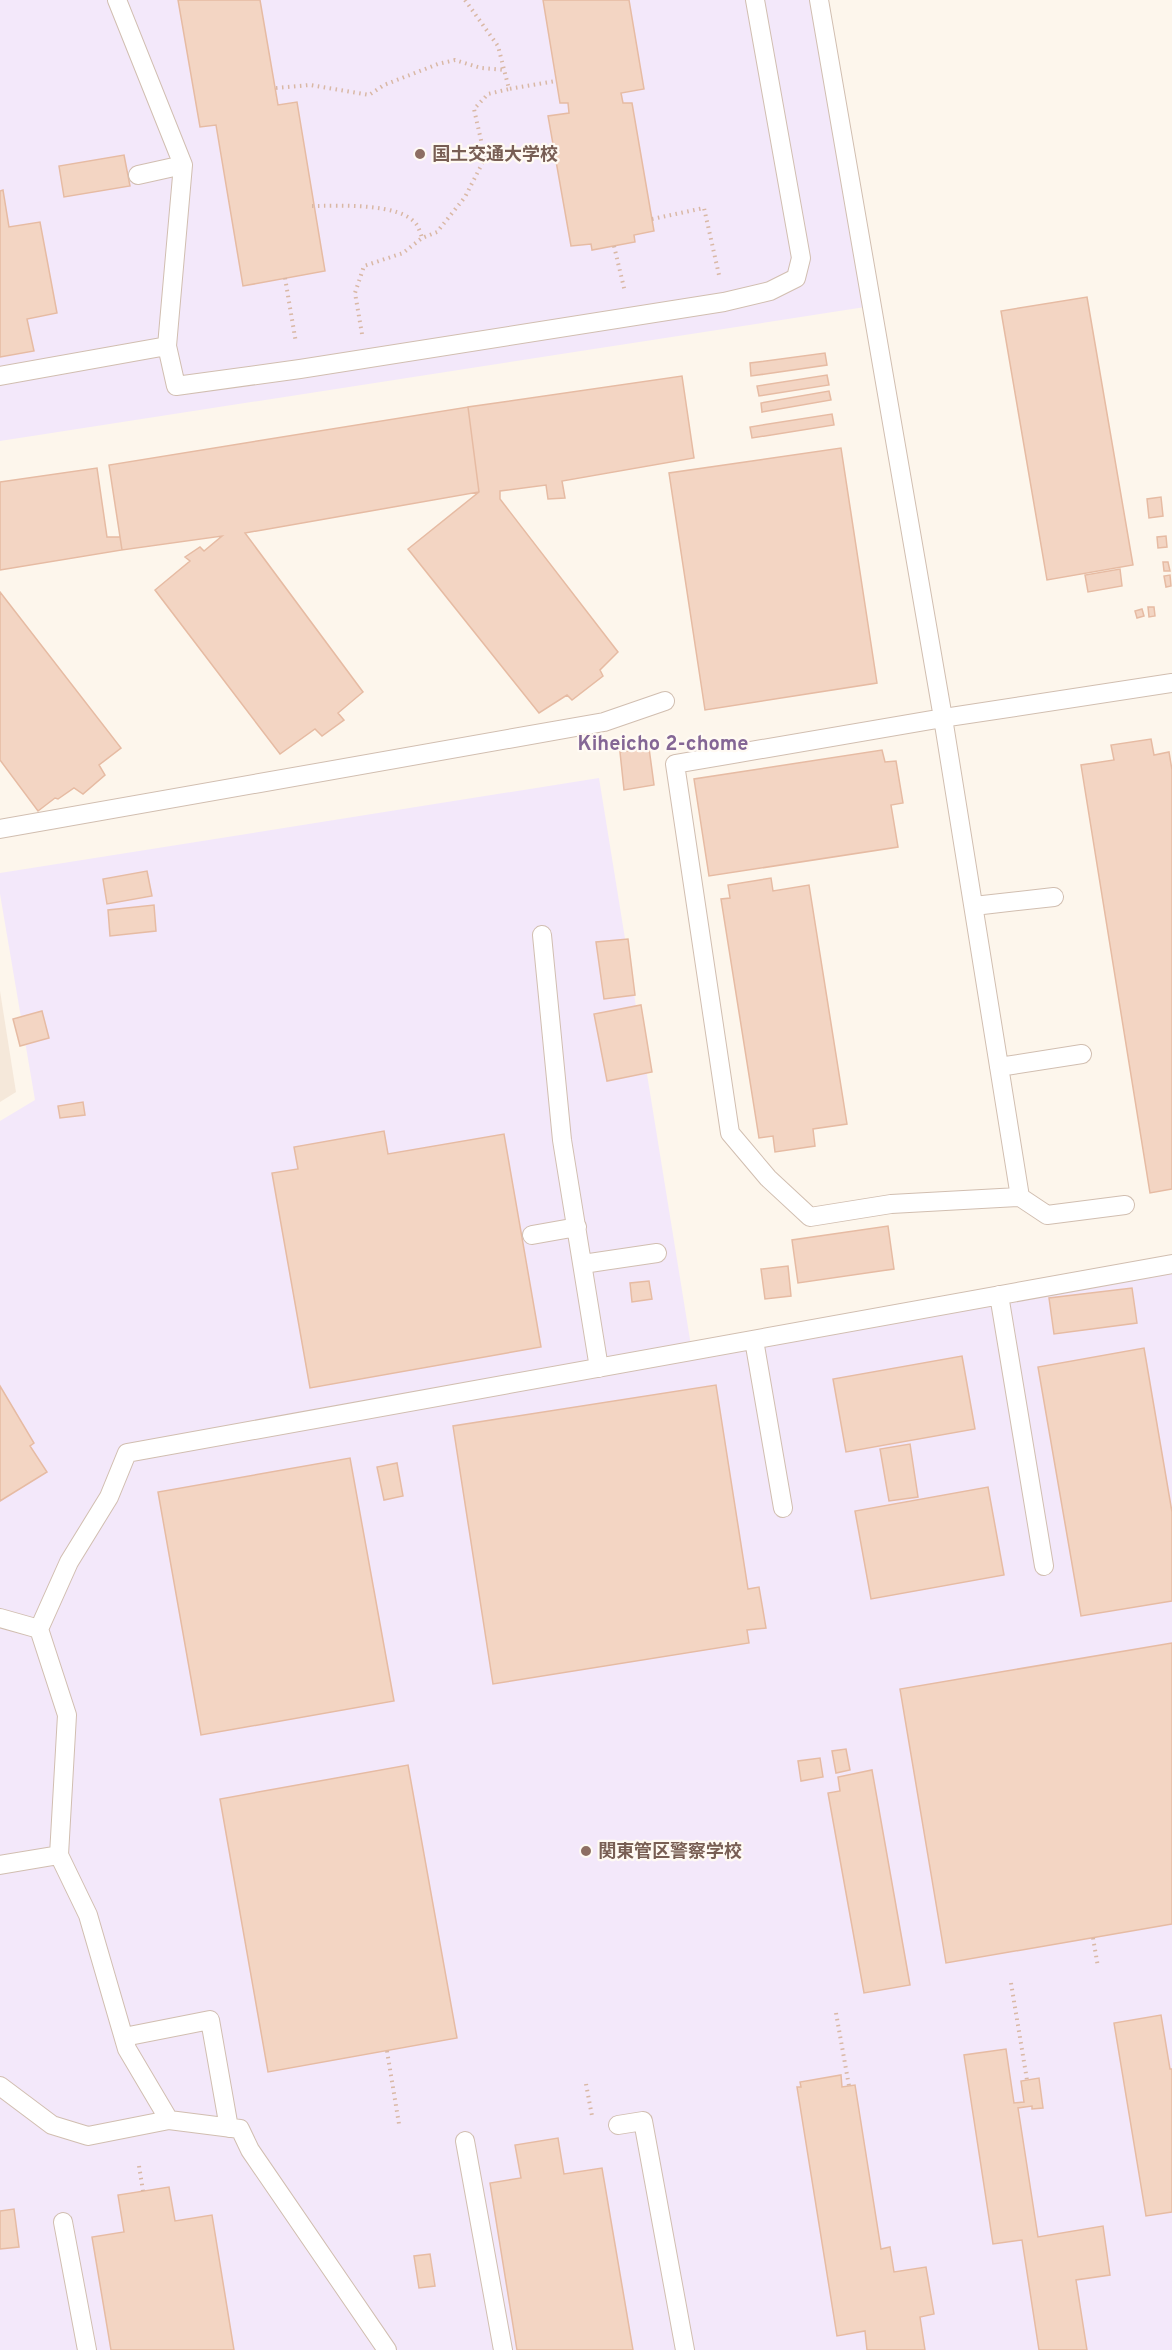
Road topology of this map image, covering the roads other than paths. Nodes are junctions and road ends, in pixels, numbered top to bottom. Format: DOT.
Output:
graph roads {
  1 [pos="117,0"];
  2 [pos="755,0"];
  3 [pos="819,0"];
  4 [pos="183,165"];
  5 [pos="138,175"];
  6 [pos="167,346"];
  7 [pos="0,376"];
  8 [pos="1172,683"];
  9 [pos="665,701"];
  10 [pos="943,718"];
  11 [pos="0,829"];
  12 [pos="1054,897"];
  13 [pos="974,906"];
  14 [pos="542,935"];
  15 [pos="1082,1054"];
  16 [pos="999,1067"];
  17 [pos="1020,1197"];
  18 [pos="1125,1205"];
  19 [pos="577,1227"];
  20 [pos="532,1235"];
  21 [pos="657,1252"];
  22 [pos="582,1264"];
  23 [pos="1172,1264"];
  24 [pos="999,1295"];
  25 [pos="754,1340"];
  26 [pos="599,1368"];
  27 [pos="783,1508"];
  28 [pos="1044,1566"];
  29 [pos="0,1618"];
  30 [pos="39,1629"];
  31 [pos="59,1855"];
  32 [pos="0,1865"];
  33 [pos="124,2037"];
  34 [pos="0,2086"];
  35 [pos="169,2120"];
  36 [pos="618,2125"];
  37 [pos="229,2128"];
  38 [pos="465,2141"];
  39 [pos="63,2222"];
  40 [pos="87,2350"];
  41 [pos="387,2350"];
  42 [pos="503,2350"];
  43 [pos="685,2350"];
  1 -- 4 [label="lane"];
  2 -- 6 [label="lane"];
  3 -- 10 [label="lane"];
  4 -- 5 [label="lane"];
  4 -- 6 [label="lane"];
  6 -- 7 [label="lane"];
  8 -- 10 [label="lane"];
  9 -- 11 [label="lane"];
  10 -- 13 [label="lane"];
  10 -- 17 [label="lane"];
  12 -- 13 [label="lane"];
  13 -- 16 [label="lane"];
  14 -- 19 [label="lane"];
  15 -- 16 [label="lane"];
  16 -- 17 [label="lane"];
  17 -- 18 [label="lane"];
  19 -- 20 [label="lane"];
  19 -- 22 [label="lane"];
  21 -- 22 [label="lane"];
  22 -- 26 [label="lane"];
  23 -- 24 [label="lane"];
  24 -- 25 [label="lane"];
  24 -- 28 [label="lane"];
  25 -- 26 [label="lane"];
  25 -- 27 [label="lane"];
  26 -- 30 [label="lane"];
  29 -- 30 [label="lane"];
  30 -- 31 [label="lane"];
  31 -- 32 [label="lane"];
  31 -- 33 [label="lane"];
  33 -- 35 [label="lane"];
  33 -- 37 [label="lane"];
  34 -- 35 [label="lane"];
  35 -- 37 [label="lane"];
  36 -- 43 [label="lane"];
  37 -- 41 [label="lane"];
  38 -- 42 [label="lane"];
  39 -- 40 [label="lane"];
}
